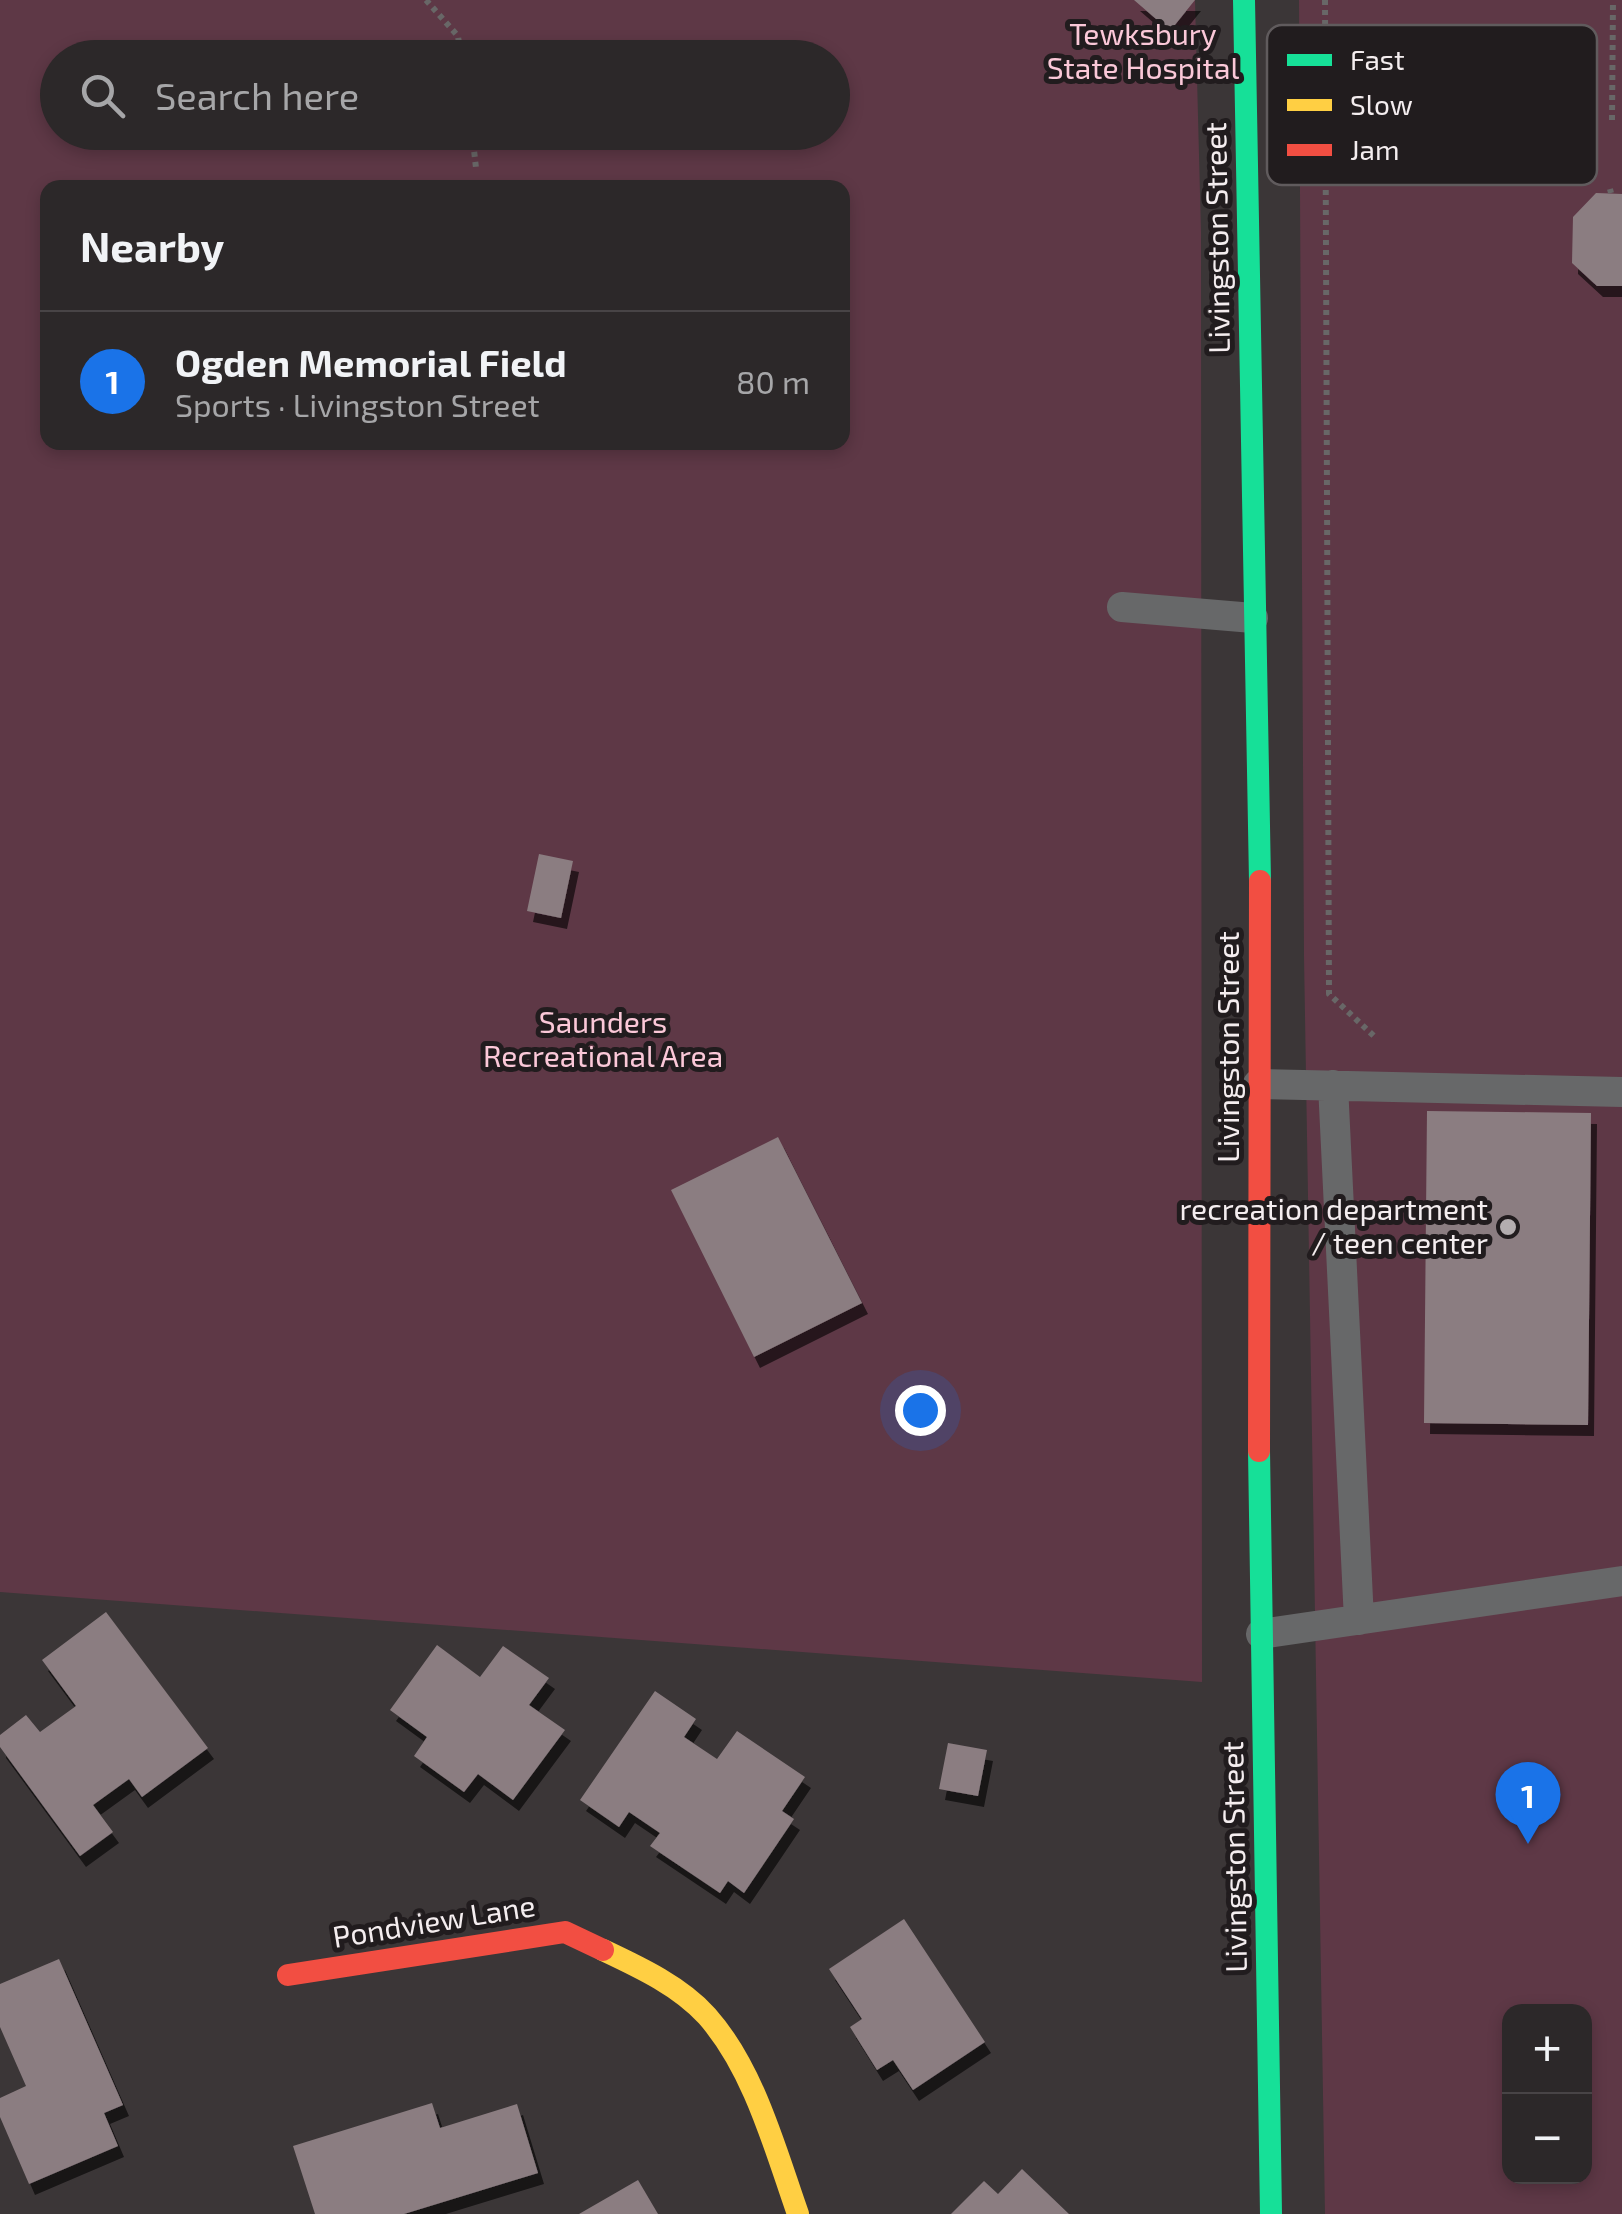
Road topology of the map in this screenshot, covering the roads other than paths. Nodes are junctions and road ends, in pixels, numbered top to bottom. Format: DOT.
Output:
graph roads {
  1 [pos="1244,0"];
  2 [pos="1122,607"];
  3 [pos="1253,618"];
  4 [pos="1258,1084"];
  5 [pos="1333,1085"];
  6 [pos="1622,1092"];
  7 [pos="1622,1582"];
  8 [pos="1359,1620"];
  9 [pos="1261,1634"];
  10 [pos="288,1974"];
  11 [pos="798,2214"];
  12 [pos="1271,2214"];
  1 -- 3 [label="street, Livingston Street"];
  2 -- 3 [label="lane"];
  3 -- 4 [label="street, Livingston Street"];
  4 -- 5 [label="lane"];
  4 -- 9 [label="street, Livingston Street"];
  5 -- 6 [label="lane"];
  5 -- 8 [label="lane"];
  7 -- 8 [label="lane"];
  8 -- 9 [label="lane"];
  9 -- 12 [label="street, Livingston Street"];
  10 -- 11 [label="street, Pondview Lane"];
}
